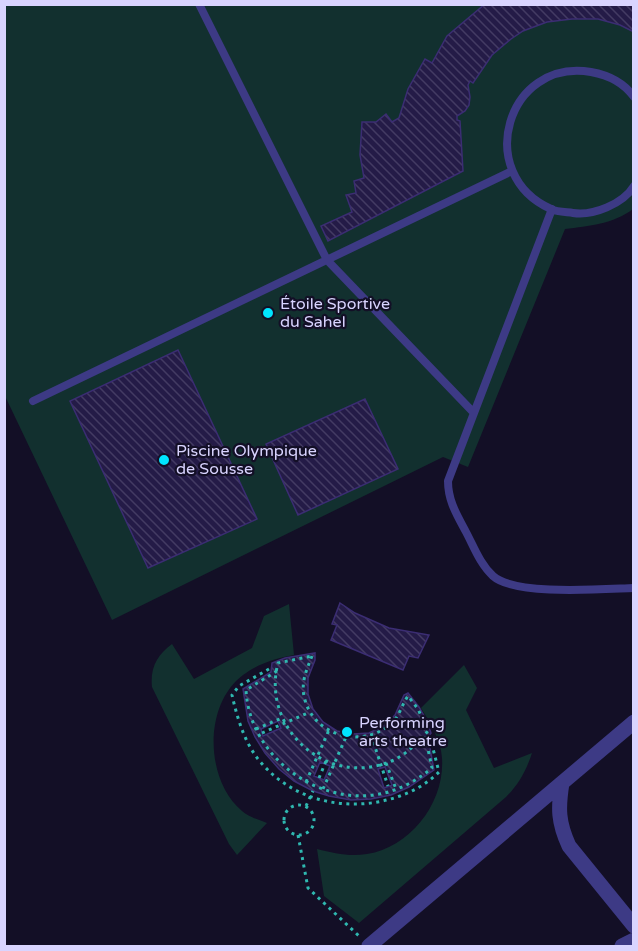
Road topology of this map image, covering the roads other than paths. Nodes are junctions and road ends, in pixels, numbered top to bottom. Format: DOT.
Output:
graph roads {
  1 [pos="199,4"];
  2 [pos="633,97"];
  3 [pos="512,171"];
  4 [pos="633,186"];
  5 [pos="552,209"];
  6 [pos="327,260"];
  7 [pos="33,401"];
  8 [pos="473,412"];
  9 [pos="633,588"];
  10 [pos="633,722"];
  11 [pos="562,783"];
  12 [pos="633,926"];
  13 [pos="633,940"];
  14 [pos="369,946"];
  15 [pos="622,946"];
  1 -- 6 [label="lane"];
  2 -- 3 [label="lane"];
  3 -- 5 [label="lane"];
  3 -- 6 [label="lane"];
  4 -- 5 [label="lane"];
  5 -- 8 [label="lane"];
  6 -- 7 [label="lane"];
  6 -- 8 [label="lane"];
  8 -- 9 [label="lane"];
  10 -- 11 [label="street"];
  11 -- 12 [label="street"];
  11 -- 14 [label="street"];
  13 -- 15 [label="street"];
}
